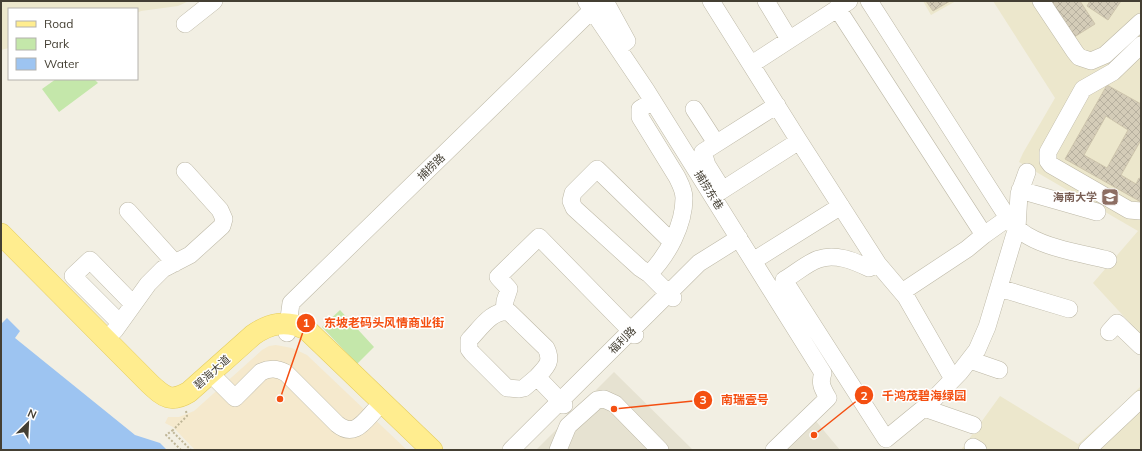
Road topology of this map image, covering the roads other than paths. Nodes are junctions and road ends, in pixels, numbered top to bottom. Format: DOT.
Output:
graph roads {
  1 [pos="214,1"];
  2 [pos="711,1"];
  3 [pos="766,1"];
  4 [pos="869,1"];
  5 [pos="1041,1"];
  6 [pos="594,4"];
  7 [pos="843,5"];
  8 [pos="1141,22"];
  9 [pos="185,24"];
  10 [pos="789,39"];
  11 [pos="1141,45"];
  12 [pos="1091,61"];
  13 [pos="752,64"];
  14 [pos="1083,89"];
  15 [pos="653,101"];
  16 [pos="776,105"];
  17 [pos="694,109"];
  18 [pos="799,141"];
  19 [pos="716,144"];
  20 [pos="185,171"];
  21 [pos="1027,172"];
  22 [pos="1020,190"];
  23 [pos="717,193"];
  24 [pos="841,206"];
  25 [pos="128,211"];
  26 [pos="1141,211"];
  27 [pos="1097,212"];
  28 [pos="1012,223"];
  29 [pos="1,234"];
  30 [pos="984,235"];
  31 [pos="740,241"];
  32 [pos="672,242"];
  33 [pos="1,244"];
  34 [pos="1108,260"];
  35 [pos="753,261"];
  36 [pos="175,263"];
  37 [pos="878,264"];
  38 [pos="649,274"];
  39 [pos="786,283"];
  40 [pos="999,288"];
  41 [pos="772,292"];
  42 [pos="902,292"];
  43 [pos="671,296"];
  44 [pos="133,304"];
  45 [pos="1069,309"];
  46 [pos="504,311"];
  47 [pos="120,323"];
  48 [pos="288,328"];
  49 [pos="1109,332"];
  50 [pos="633,333"];
  51 [pos="106,339"];
  52 [pos="1141,346"];
  53 [pos="970,360"];
  54 [pos="999,370"];
  55 [pos="537,377"];
  56 [pos="215,378"];
  57 [pos="953,380"];
  58 [pos="1141,399"];
  59 [pos="562,403"];
  60 [pos="377,408"];
  61 [pos="924,408"];
  62 [pos="973,425"];
  63 [pos="422,450"];
  64 [pos="432,450"];
  65 [pos="511,450"];
  66 [pos="518,450"];
  67 [pos="558,450"];
  68 [pos="660,450"];
  69 [pos="774,450"];
  70 [pos="1087,450"];
  1 -- 9 [label="street"];
  2 -- 13 [label="street"];
  3 -- 10 [label="street"];
  4 -- 28 [label="street"];
  5 -- 12 [label="street"];
  6 -- 15 [label="street, 捕捞东巷"];
  6 -- 48 [label="street, 捕捞路"];
  7 -- 10 [label="street"];
  7 -- 30 [label="street"];
  8 -- 12 [label="street"];
  10 -- 13 [label="street"];
  11 -- 14 [label="street"];
  12 -- 14 [label="street"];
  13 -- 16 [label="street"];
  14 -- 26 [label="street"];
  15 -- 23 [label="street, 捕捞东巷"];
  15 -- 32 [label="street"];
  16 -- 18 [label="street"];
  16 -- 19 [label="street"];
  17 -- 19 [label="street"];
  18 -- 23 [label="street"];
  18 -- 24 [label="street"];
  19 -- 23 [label="street"];
  20 -- 36 [label="street"];
  21 -- 22 [label="street"];
  22 -- 27 [label="street"];
  22 -- 28 [label="street"];
  23 -- 31 [label="street, 捕捞东巷"];
  24 -- 35 [label="street"];
  24 -- 37 [label="street"];
  25 -- 36 [label="street"];
  28 -- 30 [label="street"];
  28 -- 34 [label="street"];
  28 -- 40 [label="street"];
  29 -- 51 [label="main road, 碧海大道"];
  30 -- 42 [label="street"];
  31 -- 35 [label="street, 捕捞东巷"];
  31 -- 43 [label="street, 福利路"];
  32 -- 38 [label="street"];
  32 -- 38 [label="street"];
  33 -- 56 [label="main road, 碧海大道"];
  35 -- 41 [label="street, 捕捞东巷"];
  36 -- 44 [label="street"];
  37 -- 39 [label="street"];
  37 -- 42 [label="street"];
  38 -- 43 [label="street"];
  39 -- 41 [label="street"];
  39 -- 61 [label="street"];
  40 -- 45 [label="street"];
  40 -- 53 [label="street"];
  41 -- 69 [label="street, 捕捞东巷"];
  42 -- 57 [label="street"];
  43 -- 50 [label="street, 福利路"];
  44 -- 47 [label="street"];
  44 -- 47 [label="street"];
  46 -- 50 [label="street"];
  46 -- 55 [label="street"];
  46 -- 55 [label="street"];
  47 -- 51 [label="street"];
  48 -- 51 [label="main road, 碧海大道"];
  48 -- 56 [label="main road, 碧海大道"];
  48 -- 60 [label="main road, 碧海大道"];
  48 -- 64 [label="main road, 碧海大道"];
  49 -- 52 [label="street"];
  50 -- 59 [label="street, 福利路"];
  53 -- 54 [label="street"];
  53 -- 57 [label="street"];
  55 -- 59 [label="street"];
  56 -- 60 [label="street"];
  57 -- 61 [label="street"];
  58 -- 70 [label="street"];
  59 -- 65 [label="street, 福利路"];
  59 -- 66 [label="street, 福利路"];
  60 -- 63 [label="main road, 碧海大道"];
  61 -- 62 [label="street"];
  67 -- 68 [label="street"];
}
